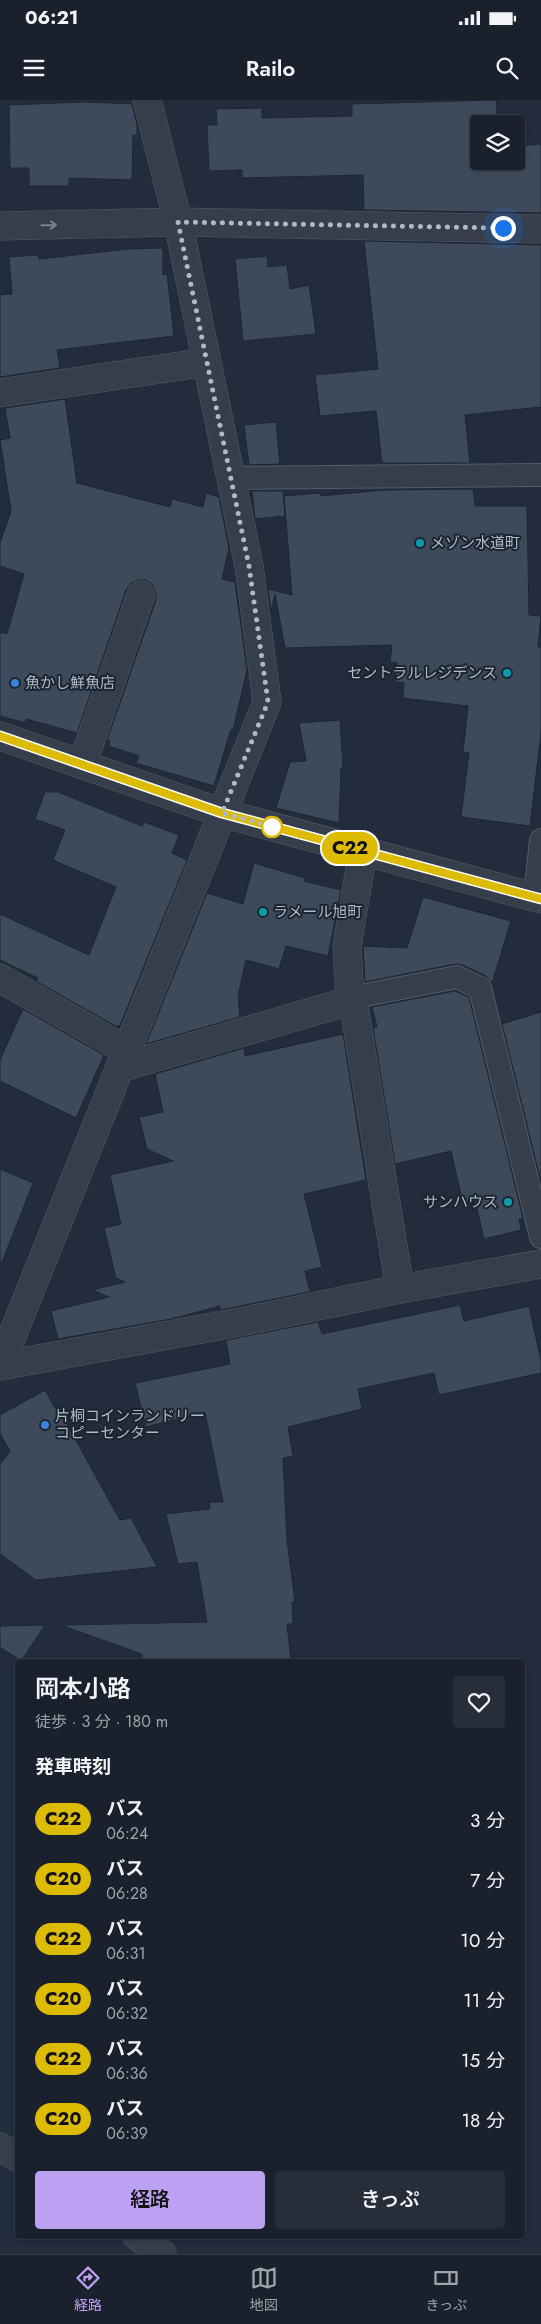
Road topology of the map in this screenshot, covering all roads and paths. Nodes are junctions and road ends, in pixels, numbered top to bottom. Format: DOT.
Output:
graph roads {
  1 [pos="147,100"];
  2 [pos="178,222"];
  3 [pos="0,226"];
  4 [pos="541,229"];
  5 [pos="207,362"];
  6 [pos="0,393"];
  7 [pos="541,475"];
  8 [pos="231,478"];
  9 [pos="141,595"];
  10 [pos="0,736"];
  11 [pos="82,765"];
  12 [pos="222,813"];
  13 [pos="541,840"];
  14 [pos="363,851"];
  15 [pos="538,898"];
  16 [pos="0,978"];
  17 [pos="352,999"];
  18 [pos="122,1059"];
  19 [pos="541,1237"];
  20 [pos="541,1264"];
  21 [pos="400,1288"];
  22 [pos="0,1366"];
  23 [pos="0,2147"];
  24 [pos="15,2156"];
  1 -- 2 [label="street"];
  3 -- 2 [label="street, one-way"];
  2 -- 4 [label="street"];
  2 -- 5 [label="street"];
  5 -- 6 [label="street"];
  5 -- 8 [label="street"];
  7 -- 8 [label="lane"];
  8 -- 12 [label="street"];
  9 -- 11 [label="street"];
  10 -- 11 [label="street"];
  11 -- 12 [label="street"];
  12 -- 14 [label="street"];
  12 -- 18 [label="street"];
  13 -- 15 [label="lane"];
  14 -- 15 [label="street"];
  14 -- 17 [label="street"];
  16 -- 18 [label="street"];
  17 -- 18 [label="street"];
  17 -- 19 [label="lane"];
  17 -- 21 [label="street"];
  18 -- 22 [label="street"];
  20 -- 21 [label="street"];
  21 -- 22 [label="street"];
  23 -- 24 [label="street"];
}
